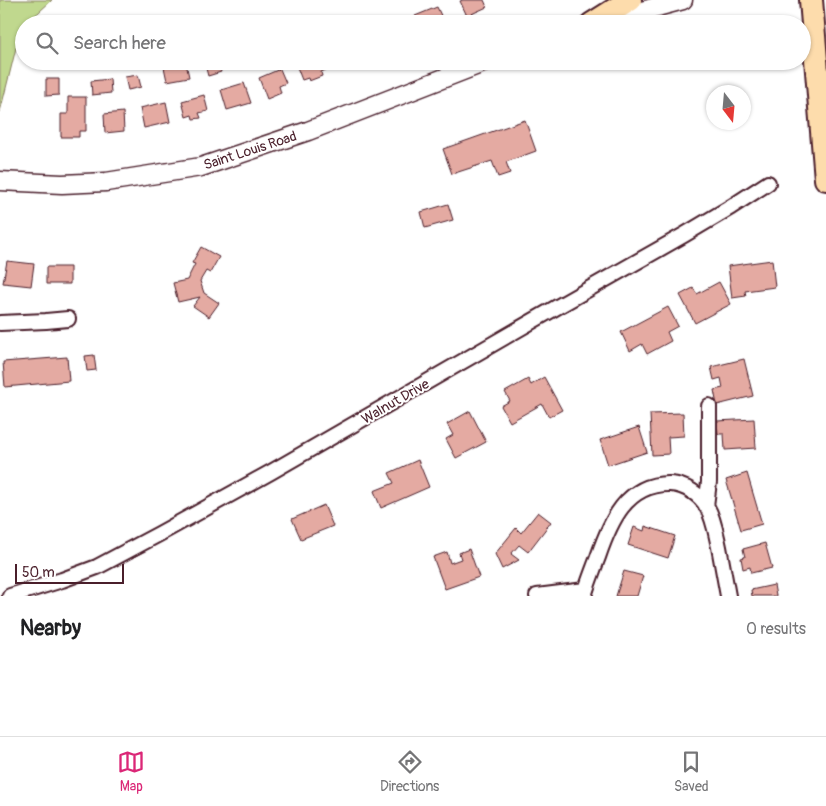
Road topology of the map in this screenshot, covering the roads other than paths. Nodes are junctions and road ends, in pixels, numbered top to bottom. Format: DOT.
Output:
graph roads {
  1 [pos="630,0"];
  2 [pos="683,0"];
  3 [pos="812,0"];
  4 [pos="608,15"];
  5 [pos="627,15"];
  6 [pos="465,70"];
  7 [pos="826,179"];
  8 [pos="0,181"];
  9 [pos="768,183"];
  10 [pos="68,319"];
  11 [pos="0,323"];
  12 [pos="709,406"];
  13 [pos="706,506"];
  14 [pos="585,593"];
  15 [pos="10,596"];
  16 [pos="536,596"];
  17 [pos="728,596"];
  1 -- 4 [label="main road"];
  2 -- 5 [label="street"];
  3 -- 7 [label="main road"];
  6 -- 8 [label="street, Saint Louis Road"];
  9 -- 15 [label="street, Walnut Drive"];
  10 -- 11 [label="street"];
  12 -- 13 [label="street"];
  13 -- 14 [label="street"];
  13 -- 17 [label="street"];
  14 -- 16 [label="street"];
}
